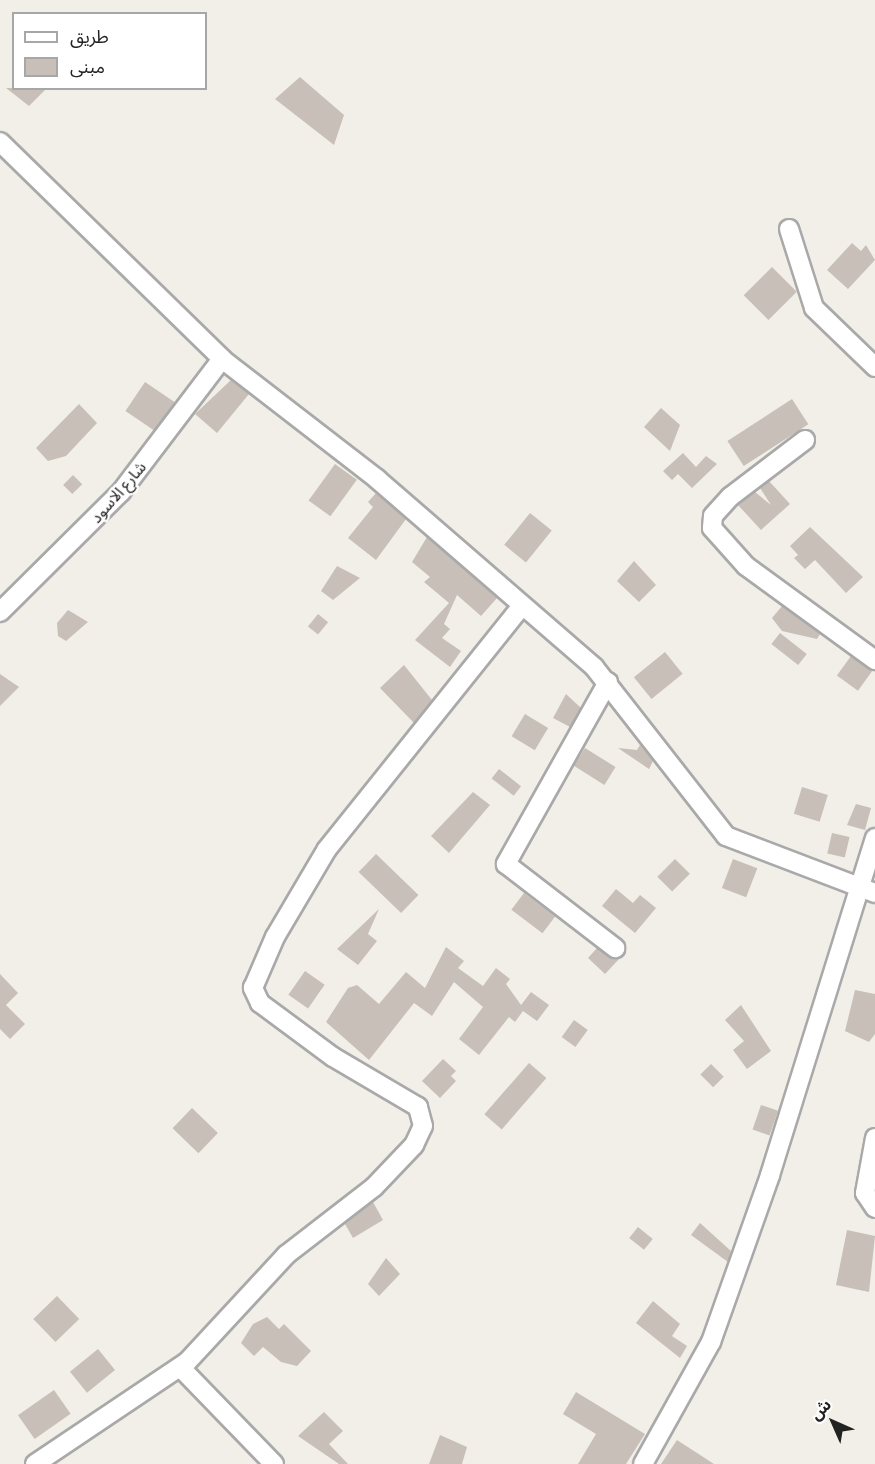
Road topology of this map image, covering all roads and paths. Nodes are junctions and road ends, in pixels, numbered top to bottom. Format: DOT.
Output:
graph roads {
  1 [pos="0,142"];
  2 [pos="789,229"];
  3 [pos="222,359"];
  4 [pos="875,367"];
  5 [pos="805,440"];
  6 [pos="521,607"];
  7 [pos="0,612"];
  8 [pos="875,660"];
  9 [pos="608,682"];
  10 [pos="875,838"];
  11 [pos="868,890"];
  12 [pos="615,948"];
  13 [pos="875,1138"];
  14 [pos="875,1208"];
  15 [pos="180,1367"];
  16 [pos="35,1464"];
  17 [pos="274,1464"];
  18 [pos="643,1464"];
  1 -- 3 [label="street"];
  2 -- 4 [label="street"];
  3 -- 6 [label="street"];
  3 -- 7 [label="street, شارع الاسود"];
  5 -- 8 [label="street"];
  6 -- 9 [label="street"];
  6 -- 15 [label="street"];
  9 -- 11 [label="street"];
  9 -- 12 [label="street"];
  10 -- 11 [label="street"];
  11 -- 18 [label="street"];
  13 -- 14 [label="street"];
  15 -- 16 [label="street"];
  15 -- 17 [label="street"];
}
